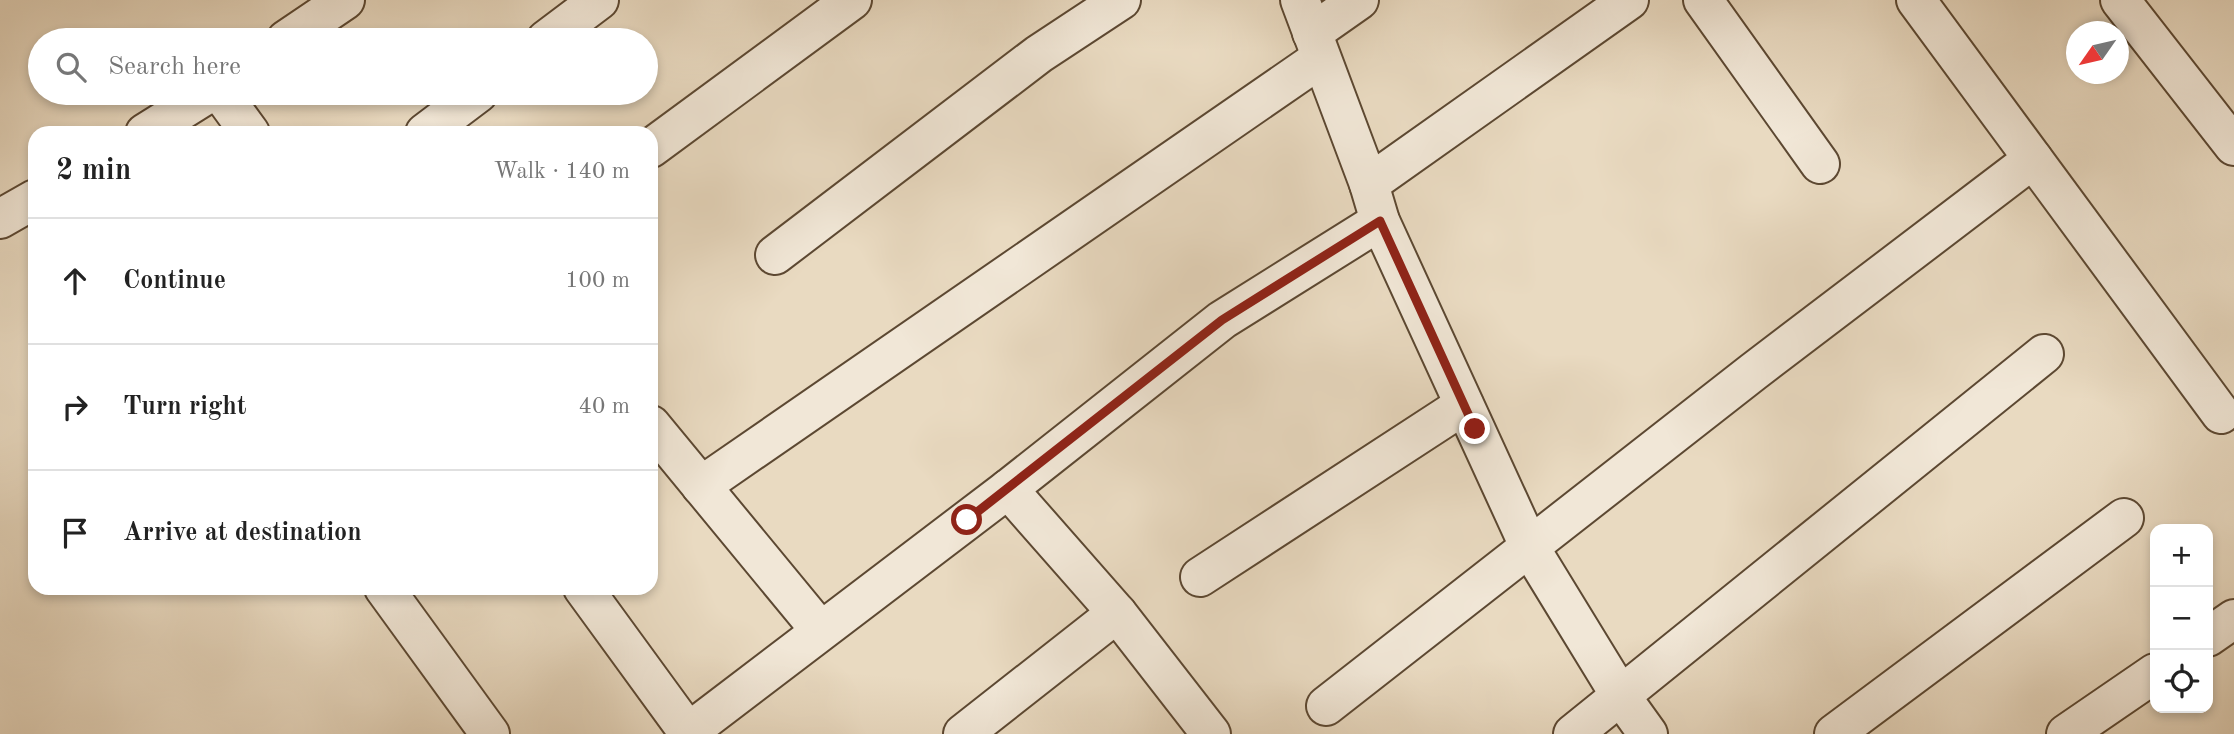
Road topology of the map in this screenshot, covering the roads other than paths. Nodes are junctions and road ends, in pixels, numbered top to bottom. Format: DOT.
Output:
graph roads {
  1 [pos="345,0"];
  2 [pos="599,0"];
  3 [pos="852,0"];
  4 [pos="1121,0"];
  5 [pos="1359,0"];
  6 [pos="1629,0"];
  7 [pos="1703,0"];
  8 [pos="1916,0"];
  9 [pos="2120,0"];
  10 [pos="304,28"];
  11 [pos="562,28"];
  12 [pos="1311,30"];
  13 [pos="190,105"];
  14 [pos="230,105"];
  15 [pos="462,105"];
  16 [pos="156,126"];
  17 [pos="245,126"];
  18 [pos="434,126"];
  19 [pos="658,143"];
  20 [pos="2234,146"];
  21 [pos="2033,159"];
  22 [pos="1819,164"];
  23 [pos="1368,184"];
  24 [pos="28,203"];
  25 [pos="0,219"];
  26 [pos="1380,221"];
  27 [pos="775,256"];
  28 [pos="2043,354"];
  29 [pos="1464,405"];
  30 [pos="2221,414"];
  31 [pos="658,433"];
  32 [pos="701,485"];
  33 [pos="1008,489"];
  34 [pos="2124,518"];
  35 [pos="1530,548"];
  36 [pos="1200,577"];
  37 [pos="389,595"];
  38 [pos="588,595"];
  39 [pos="1117,613"];
  40 [pos="2234,619"];
  41 [pos="820,630"];
  42 [pos="2213,634"];
  43 [pos="2150,677"];
  44 [pos="1620,695"];
  45 [pos="1326,706"];
  46 [pos="2081,730"];
  47 [pos="687,733"];
  48 [pos="490,734"];
  49 [pos="963,734"];
  50 [pos="1210,734"];
  51 [pos="1573,734"];
  52 [pos="1648,734"];
  53 [pos="1834,734"];
  1 -- 10 [label="street"];
  2 -- 11 [label="street"];
  3 -- 19 [label="street"];
  4 -- 27 [label="street"];
  5 -- 12 [label="street"];
  6 -- 23 [label="street"];
  7 -- 22 [label="street"];
  8 -- 21 [label="street"];
  9 -- 20 [label="street"];
  12 -- 23 [label="street"];
  12 -- 32 [label="street"];
  13 -- 16 [label="street"];
  14 -- 17 [label="street"];
  15 -- 18 [label="street"];
  21 -- 30 [label="street"];
  21 -- 35 [label="street"];
  23 -- 26 [label="street"];
  24 -- 25 [label="street"];
  26 -- 29 [label="street"];
  26 -- 33 [label="street"];
  28 -- 44 [label="street"];
  29 -- 35 [label="street"];
  29 -- 36 [label="street"];
  31 -- 32 [label="street"];
  32 -- 41 [label="street"];
  33 -- 39 [label="street"];
  33 -- 41 [label="street"];
  34 -- 53 [label="street"];
  35 -- 44 [label="street"];
  35 -- 45 [label="street"];
  37 -- 48 [label="street"];
  38 -- 47 [label="street"];
  39 -- 49 [label="street"];
  39 -- 50 [label="street"];
  40 -- 42 [label="street"];
  41 -- 47 [label="street"];
  43 -- 46 [label="street"];
  44 -- 51 [label="street"];
  44 -- 52 [label="street"];
}
